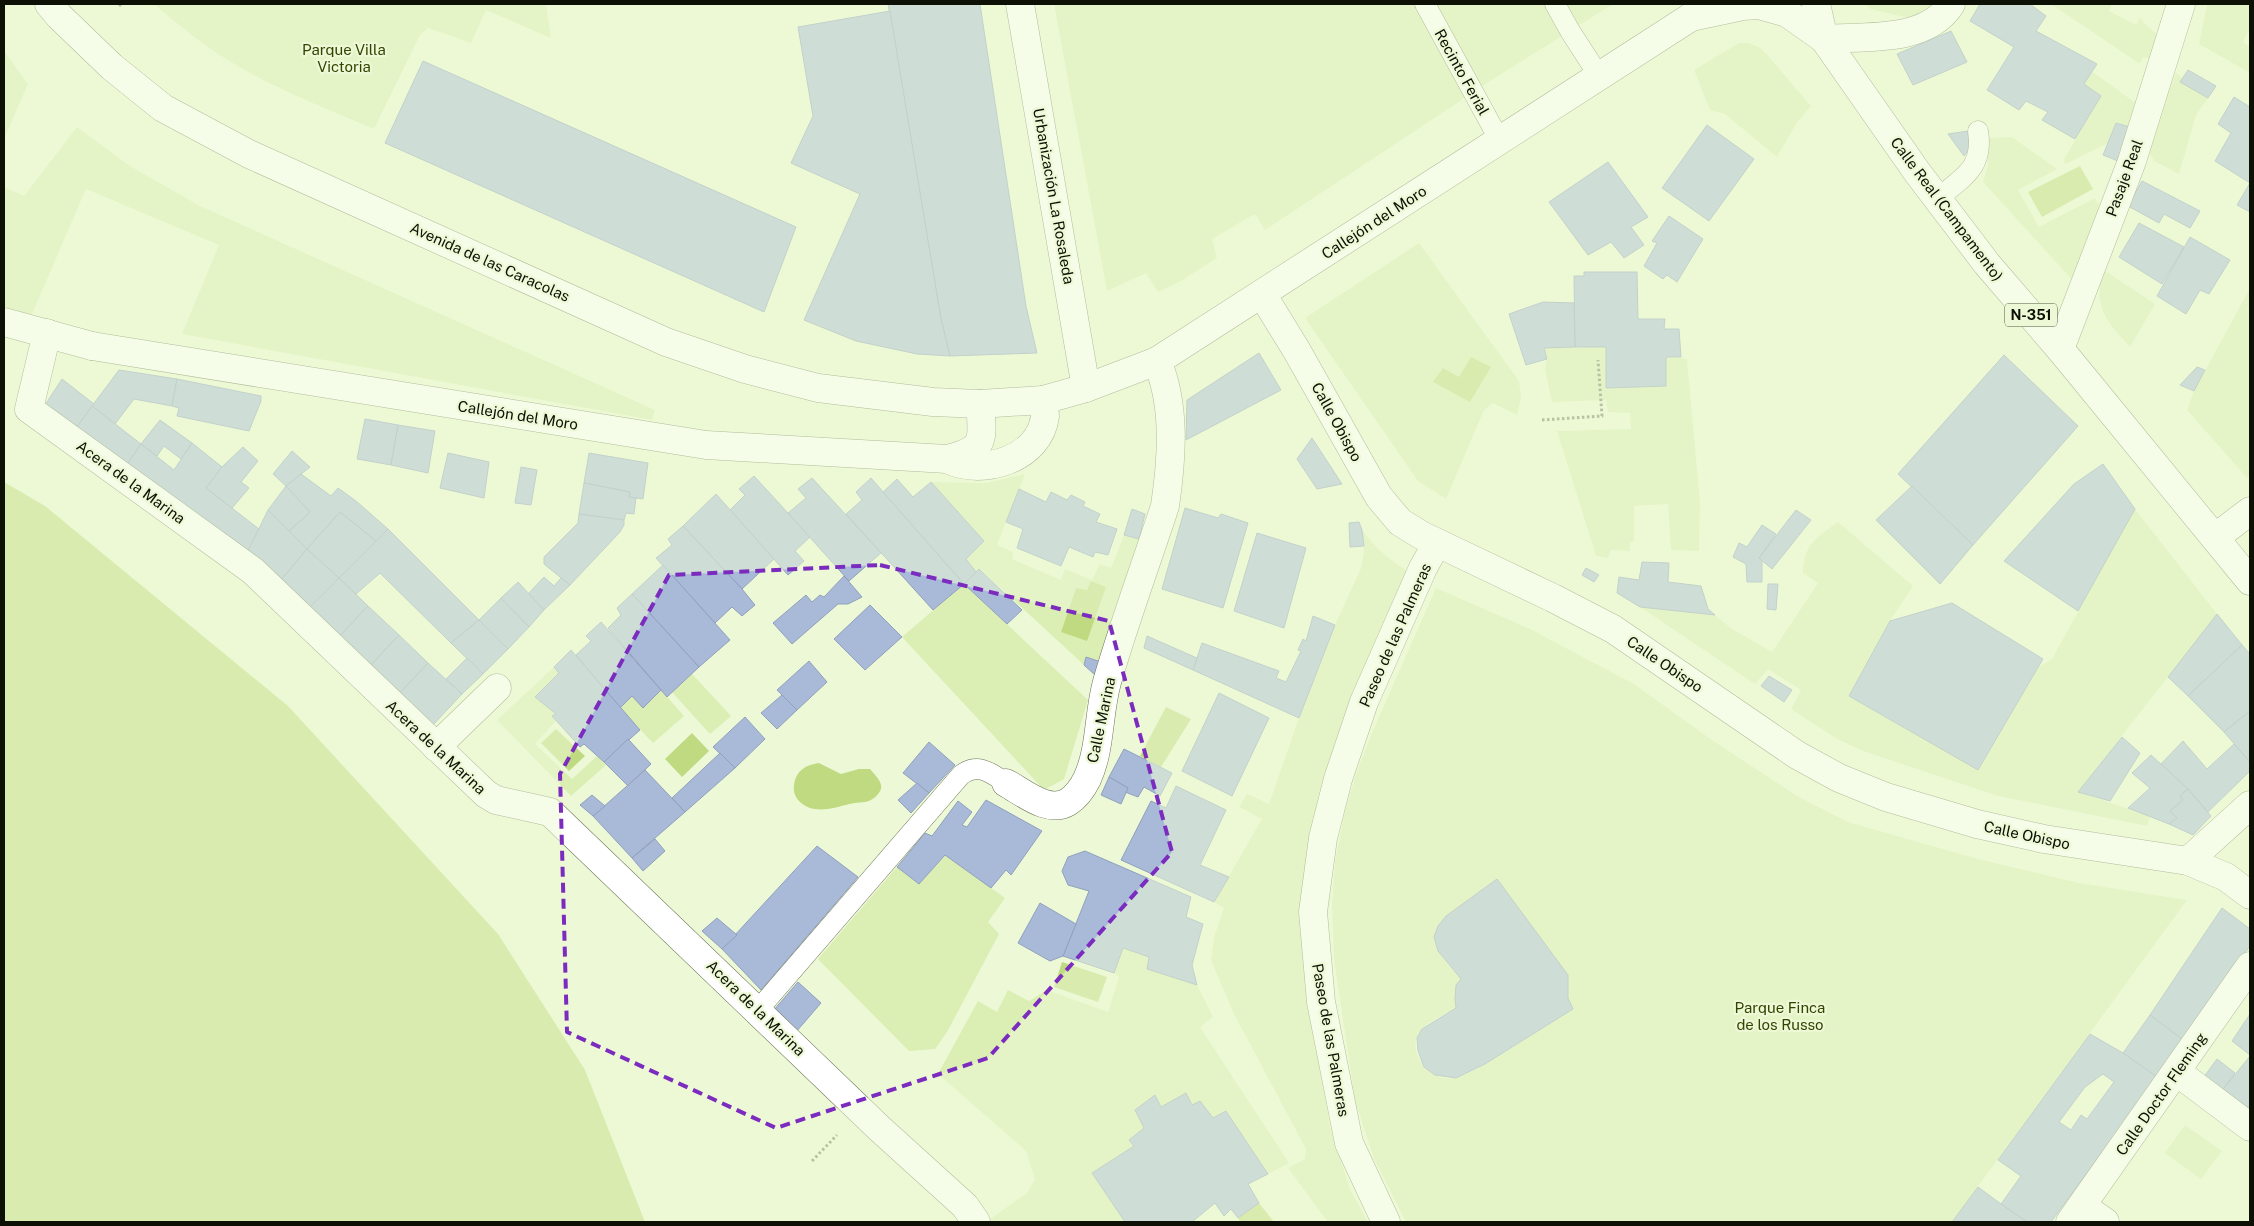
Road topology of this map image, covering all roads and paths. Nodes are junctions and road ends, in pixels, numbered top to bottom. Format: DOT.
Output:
graph roads {
  1 [pos="49,4"];
  2 [pos="1020,4"];
  3 [pos="1425,4"];
  4 [pos="1555,4"];
  5 [pos="1816,4"];
  6 [pos="1951,4"];
  7 [pos="2181,4"];
  8 [pos="1784,8"];
  9 [pos="1697,10"];
  10 [pos="1824,39"];
  11 [pos="1599,76"];
  12 [pos="1978,131"];
  13 [pos="1500,141"];
  14 [pos="1938,199"];
  15 [pos="1262,294"];
  16 [pos="4,322"];
  17 [pos="47,333"];
  18 [pos="2060,349"];
  19 [pos="1157,360"];
  20 [pos="1598,360"];
  21 [pos="1086,388"];
  22 [pos="1043,400"];
  23 [pos="980,404"];
  24 [pos="1542,420"];
  25 [pos="947,459"];
  26 [pos="2250,511"];
  27 [pos="2216,537"];
  28 [pos="1438,543"];
  29 [pos="2250,580"];
  30 [pos="497,688"];
  31 [pos="436,747"];
  32 [pos="1006,782"];
  33 [pos="2250,805"];
  34 [pos="2188,861"];
  35 [pos="2250,895"];
  36 [pos="2250,966"];
  37 [pos="758,1010"];
  38 [pos="2177,1072"];
  39 [pos="2250,1127"];
  40 [pos="2076,1214"];
  41 [pos="976,1222"];
  42 [pos="1386,1222"];
  43 [pos="2105,1222"];
  1 -- 23 [label="main road, Avenida de las Caracolas"];
  2 -- 21 [label="main road, Urbanización La Rosaleda"];
  3 -- 13 [label="lane, Recinto Ferial"];
  4 -- 11 [label="lane"];
  5 -- 10 [label="main road"];
  6 -- 10 [label="main road"];
  7 -- 18 [label="main road, Pasaje Real"];
  8 -- 9 [label="main road"];
  8 -- 10 [label="main road"];
  9 -- 11 [label="main road, Callejón del Moro"];
  10 -- 14 [label="main road, Calle Real (Campamento) / N-351"];
  11 -- 13 [label="main road, Callejón del Moro"];
  12 -- 14 [label="lane"];
  13 -- 15 [label="main road, Callejón del Moro"];
  14 -- 18 [label="main road, Calle Real (Campamento) / N-351"];
  15 -- 19 [label="main road, Callejón del Moro"];
  15 -- 28 [label="main road, Calle Obispo"];
  16 -- 17 [label="main road"];
  17 -- 25 [label="main road, Callejón del Moro"];
  17 -- 31 [label="main road, Acera de la Marina"];
  18 -- 27 [label="main road, Calle Real (Campamento) / N-351"];
  19 -- 21 [label="main road, Callejón del Moro"];
  19 -- 32 [label="main road, Calle Marina"];
  20 -- 24 [label="path"];
  21 -- 22 [label="main road, Callejón del Moro"];
  22 -- 23 [label="main road, Callejón del Moro"];
  22 -- 25 [label="main road, Callejón del Moro"];
  23 -- 25 [label="main road, Callejón del Moro"];
  26 -- 27 [label="main road"];
  27 -- 29 [label="main road, Calle Real (Campamento) / N-351"];
  28 -- 34 [label="main road, Calle Obispo"];
  28 -- 42 [label="main road, Paseo de las Palmeras"];
  30 -- 31 [label="main road"];
  31 -- 37 [label="main road, Acera de la Marina"];
  32 -- 37 [label="lane, Calle Marina"];
  33 -- 34 [label="main road"];
  34 -- 35 [label="main road, Calle Obispo"];
  36 -- 38 [label="main road, Calle Doctor Fleming"];
  37 -- 41 [label="main road, Acera de la Marina"];
  38 -- 39 [label="main road"];
  38 -- 40 [label="main road, Calle Doctor Fleming"];
  40 -- 43 [label="main road"];
}
